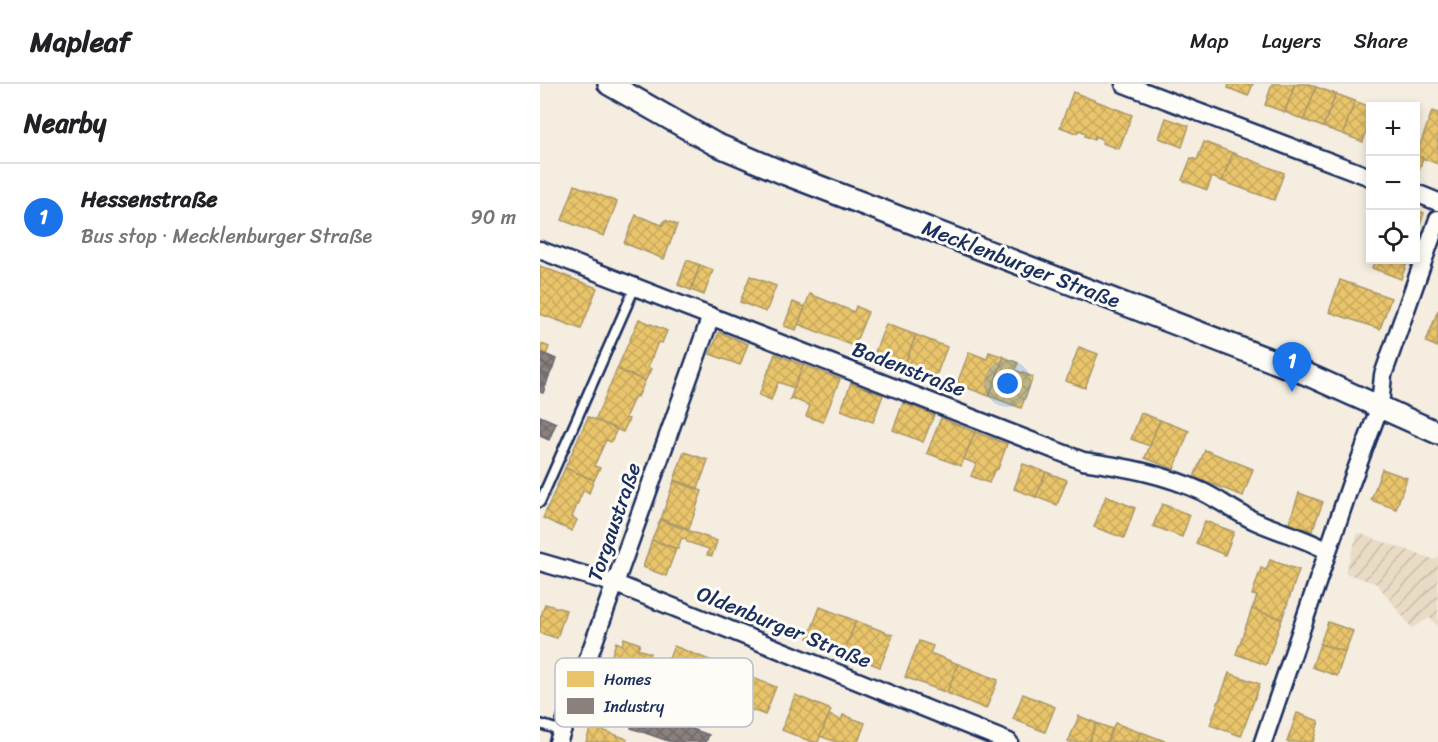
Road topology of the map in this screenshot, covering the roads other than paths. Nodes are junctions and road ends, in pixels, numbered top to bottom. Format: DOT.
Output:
graph roads {
  1 [pos="609,84"];
  2 [pos="1124,84"];
  3 [pos="1366,175"];
  4 [pos="1420,195"];
  5 [pos="1438,202"];
  6 [pos="1438,219"];
  7 [pos="540,250"];
  8 [pos="634,287"];
  9 [pos="711,316"];
  10 [pos="1380,406"];
  11 [pos="1438,433"];
  12 [pos="540,502"];
  13 [pos="1328,551"];
  14 [pos="540,562"];
  15 [pos="616,584"];
  16 [pos="589,658"];
  17 [pos="540,724"];
  18 [pos="976,736"];
  19 [pos="560,737"];
  20 [pos="1009,742"];
  21 [pos="1263,742"];
  1 -- 10 [label="street, Mecklenburger Straße"];
  2 -- 3 [label="street"];
  4 -- 5 [label="street"];
  6 -- 10 [label="street"];
  7 -- 8 [label="street, Badenstraße"];
  8 -- 9 [label="street, Badenstraße"];
  8 -- 12 [label="lane"];
  9 -- 13 [label="street, Badenstraße"];
  9 -- 15 [label="street, Torgaustraße"];
  10 -- 11 [label="street, Mecklenburger Straße"];
  10 -- 13 [label="street"];
  13 -- 21 [label="street"];
  14 -- 15 [label="street, Oldenburger Straße"];
  15 -- 16 [label="street, Torgaustraße"];
  15 -- 18 [label="street, Oldenburger Straße"];
  17 -- 19 [label="lane"];
  18 -- 20 [label="street, Oldenburger Straße"];
}
